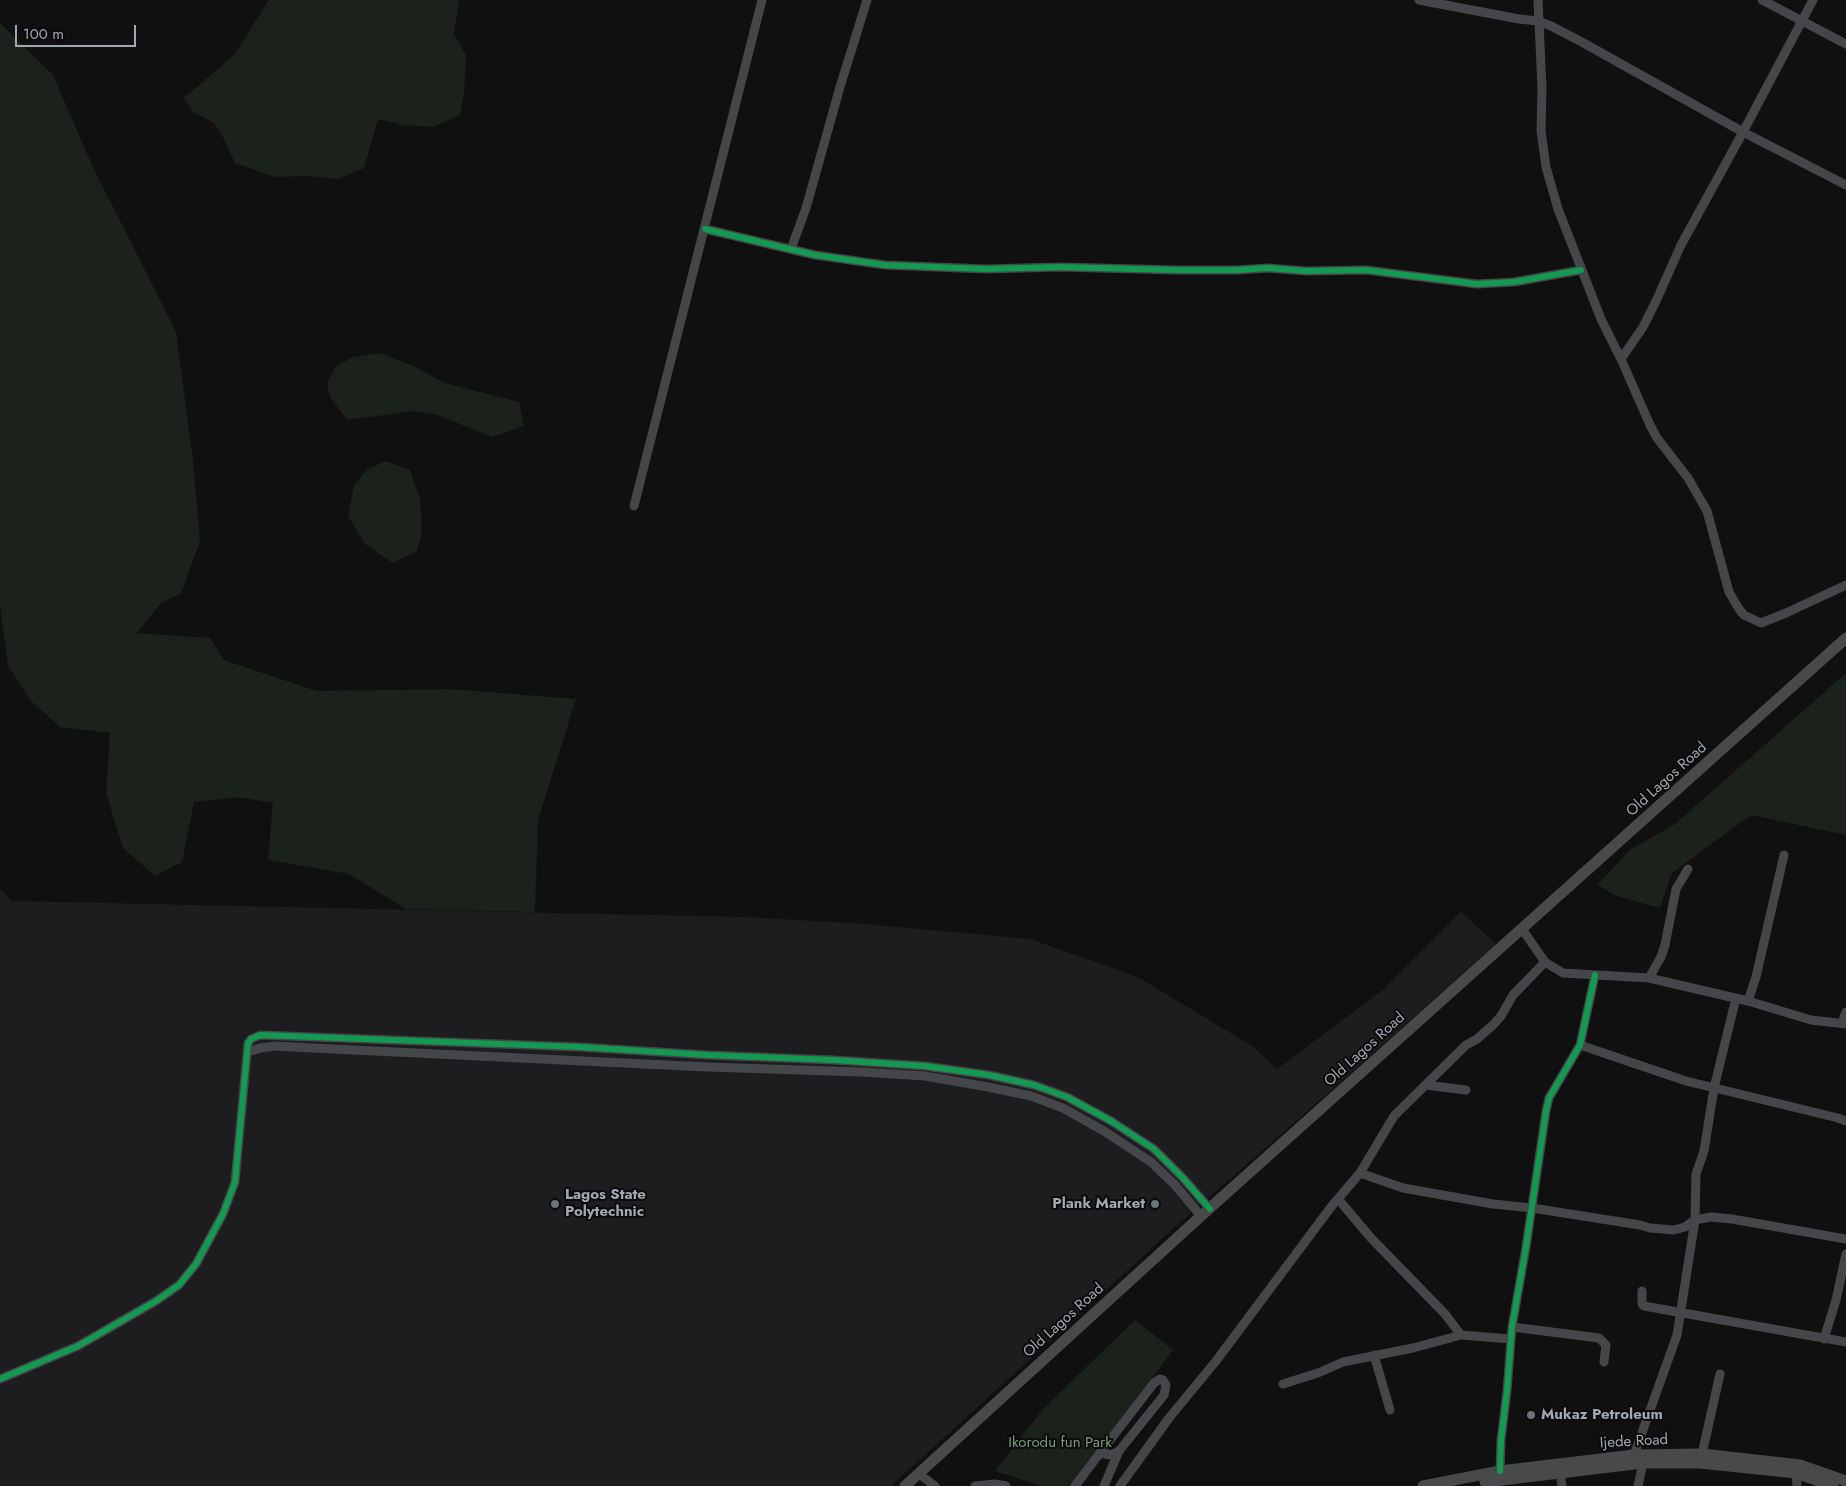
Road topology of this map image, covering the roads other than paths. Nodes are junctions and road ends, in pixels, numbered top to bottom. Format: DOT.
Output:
graph roads {
  1 [pos="762,0"];
  2 [pos="867,0"];
  3 [pos="1419,0"];
  4 [pos="1538,0"];
  5 [pos="1762,0"];
  6 [pos="1813,0"];
  7 [pos="1538,21"];
  8 [pos="1803,22"];
  9 [pos="1846,44"];
  10 [pos="1744,132"];
  11 [pos="1846,185"];
  12 [pos="705,229"];
  13 [pos="791,249"];
  14 [pos="1581,270"];
  15 [pos="1621,359"];
  16 [pos="634,506"];
  17 [pos="1846,585"];
  18 [pos="1846,638"];
  19 [pos="1784,856"];
  20 [pos="1688,870"];
  21 [pos="1522,929"];
  22 [pos="1545,962"];
  23 [pos="1595,975"];
  24 [pos="1649,978"];
  25 [pos="1736,998"];
  26 [pos="1748,1001"];
  27 [pos="1846,1012"];
  28 [pos="1844,1024"];
  29 [pos="1580,1045"];
  30 [pos="248,1052"];
  31 [pos="1425,1085"];
  32 [pos="1714,1088"];
  33 [pos="1466,1090"];
  34 [pos="1846,1122"];
  35 [pos="1360,1173"];
  36 [pos="1338,1199"];
  37 [pos="1532,1208"];
  38 [pos="1206,1213"];
  39 [pos="1695,1220"];
  40 [pos="1846,1239"];
  41 [pos="1846,1254"];
  42 [pos="1642,1291"];
  43 [pos="1681,1312"];
  44 [pos="1512,1327"];
  45 [pos="1461,1335"];
  46 [pos="1511,1339"];
  47 [pos="1824,1339"];
  48 [pos="1846,1342"];
  49 [pos="1374,1355"];
  50 [pos="1604,1362"];
  51 [pos="1720,1374"];
  52 [pos="0,1378"];
  53 [pos="1283,1384"];
  54 [pos="1390,1410"];
  55 [pos="1119,1451"];
  56 [pos="1100,1452"];
  57 [pos="1702,1454"];
  58 [pos="1634,1455"];
  59 [pos="1644,1463"];
  60 [pos="1500,1471"];
  61 [pos="1560,1472"];
  62 [pos="1796,1473"];
  63 [pos="919,1474"];
  64 [pos="1846,1481"];
  65 [pos="905,1486"];
  66 [pos="935,1486"];
  67 [pos="975,1486"];
  68 [pos="1006,1486"];
  69 [pos="1075,1486"];
  70 [pos="1104,1486"];
  71 [pos="1120,1486"];
  72 [pos="1423,1486"];
  73 [pos="1461,1486"];
  74 [pos="1562,1486"];
  75 [pos="1638,1486"];
  76 [pos="1797,1486"];
  77 [pos="1833,1486"];
  1 -- 12 [label="street"];
  2 -- 13 [label="street"];
  3 -- 7 [label="street"];
  4 -- 7 [label="street"];
  5 -- 8 [label="street"];
  6 -- 8 [label="street"];
  7 -- 10 [label="street"];
  7 -- 14 [label="street"];
  8 -- 9 [label="street"];
  8 -- 10 [label="street"];
  10 -- 11 [label="street"];
  10 -- 15 [label="street"];
  12 -- 13 [label="street"];
  12 -- 16 [label="street"];
  13 -- 14 [label="street"];
  14 -- 15 [label="street"];
  15 -- 17 [label="street"];
  18 -- 21 [label="main road, Old Lagos Road"];
  19 -- 26 [label="street"];
  20 -- 24 [label="street"];
  21 -- 22 [label="street"];
  21 -- 38 [label="main road, Old Lagos Road"];
  22 -- 23 [label="street"];
  22 -- 31 [label="street"];
  23 -- 24 [label="street"];
  23 -- 29 [label="street"];
  24 -- 25 [label="street"];
  25 -- 26 [label="street"];
  25 -- 32 [label="street"];
  26 -- 28 [label="street"];
  27 -- 28 [label="street"];
  29 -- 32 [label="street"];
  29 -- 37 [label="street"];
  30 -- 38 [label="street"];
  30 -- 38 [label="street"];
  30 -- 52 [label="street"];
  31 -- 33 [label="street"];
  31 -- 35 [label="street"];
  32 -- 34 [label="street"];
  32 -- 39 [label="street"];
  35 -- 36 [label="street"];
  35 -- 37 [label="street"];
  36 -- 45 [label="street"];
  36 -- 71 [label="street"];
  37 -- 39 [label="street"];
  37 -- 44 [label="street"];
  38 -- 63 [label="main road, Old Lagos Road"];
  39 -- 40 [label="street"];
  39 -- 43 [label="street"];
  41 -- 47 [label="street"];
  42 -- 43 [label="street"];
  43 -- 47 [label="street"];
  43 -- 58 [label="street"];
  44 -- 46 [label="street"];
  44 -- 50 [label="street"];
  45 -- 46 [label="street"];
  45 -- 49 [label="street"];
  46 -- 60 [label="street"];
  47 -- 48 [label="street"];
  49 -- 53 [label="street"];
  49 -- 54 [label="street"];
  51 -- 57 [label="street"];
  55 -- 56 [label="street"];
  55 -- 56 [label="street"];
  55 -- 70 [label="street"];
  56 -- 69 [label="street"];
  57 -- 58 [label="main road, Ijede Road"];
  57 -- 64 [label="main road, Ijede Road"];
  58 -- 60 [label="main road, Ijede Road"];
  59 -- 61 [label="main road, Ijede Road"];
  59 -- 62 [label="main road, Ijede Road"];
  59 -- 75 [label="street"];
  60 -- 72 [label="main road, Ijede Road"];
  61 -- 73 [label="main road, Ijede Road"];
  61 -- 74 [label="street"];
  62 -- 76 [label="street"];
  62 -- 77 [label="main road, Ijede Road"];
  63 -- 65 [label="main road, Old Lagos Road"];
  63 -- 66 [label="street"];
  67 -- 68 [label="street"];
}
